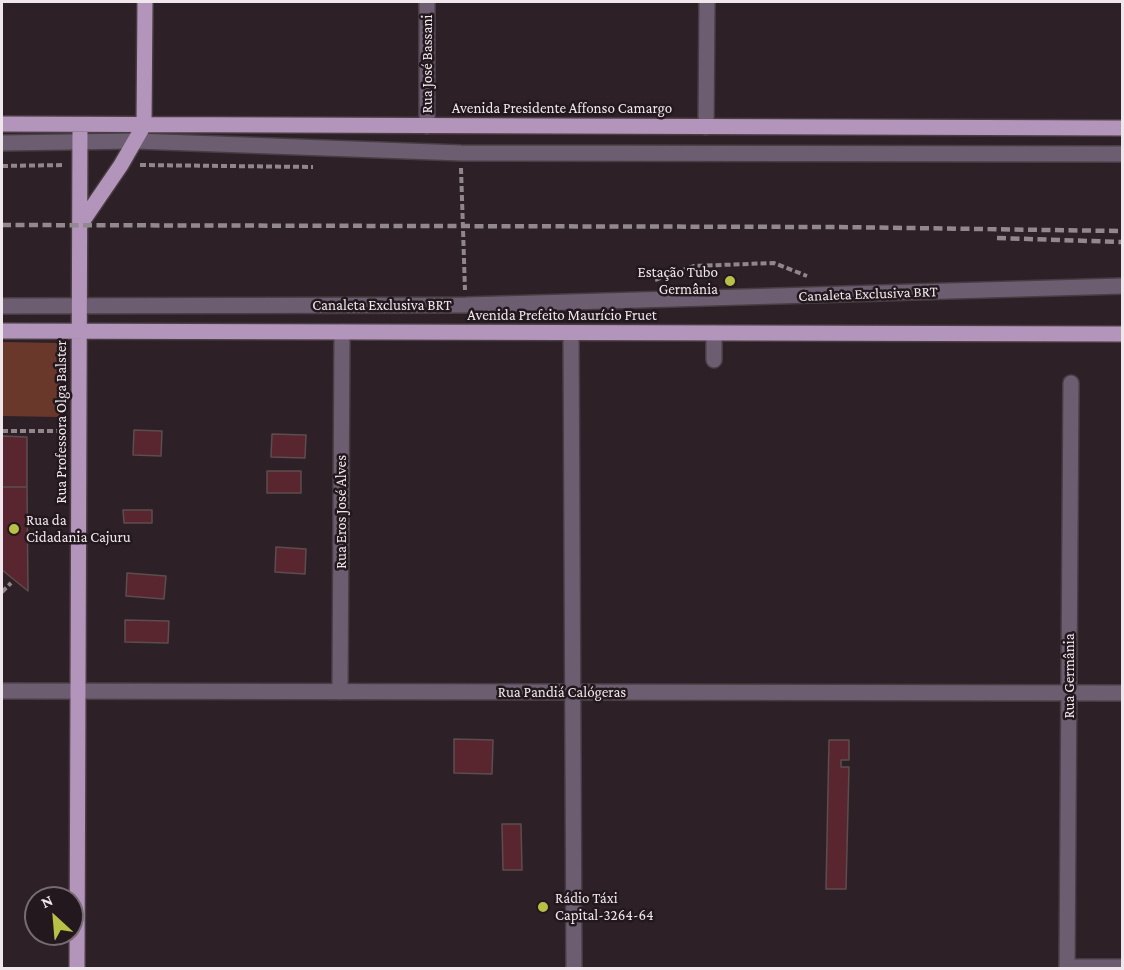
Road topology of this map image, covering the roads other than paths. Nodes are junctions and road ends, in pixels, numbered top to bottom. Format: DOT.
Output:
graph roads {
  1 [pos="145,2"];
  2 [pos="427,2"];
  3 [pos="707,2"];
  4 [pos="2,124"];
  5 [pos="80,125"];
  6 [pos="144,125"];
  7 [pos="427,126"];
  8 [pos="706,127"];
  9 [pos="1122,128"];
  10 [pos="135,141"];
  11 [pos="80,142"];
  12 [pos="2,143"];
  13 [pos="1122,154"];
  14 [pos="80,225"];
  15 [pos="1122,286"];
  16 [pos="2,306"];
  17 [pos="79,306"];
  18 [pos="2,331"];
  19 [pos="79,331"];
  20 [pos="342,332"];
  21 [pos="571,333"];
  22 [pos="714,333"];
  23 [pos="1122,334"];
  24 [pos="714,360"];
  25 [pos="1071,383"];
  26 [pos="2,691"];
  27 [pos="78,691"];
  28 [pos="340,692"];
  29 [pos="573,692"];
  30 [pos="1069,693"];
  31 [pos="1122,693"];
  32 [pos="1122,967"];
  33 [pos="1067,968"];
  34 [pos="77,969"];
  35 [pos="574,969"];
  1 -- 6 [label="main road"];
  2 -- 7 [label="street, Rua José Bassani"];
  3 -- 8 [label="street"];
  4 -- 5 [label="main road, Avenida Presidente Affonso Camargo"];
  5 -- 6 [label="main road, Avenida Presidente Affonso Camargo"];
  5 -- 11 [label="main road, Rua Professora Olga Balster"];
  6 -- 7 [label="main road, Avenida Presidente Affonso Camargo"];
  6 -- 10 [label="main road"];
  7 -- 8 [label="main road, Avenida Presidente Affonso Camargo"];
  8 -- 9 [label="main road, Avenida Presidente Affonso Camargo"];
  10 -- 11 [label="street"];
  10 -- 13 [label="street"];
  10 -- 14 [label="main road"];
  11 -- 12 [label="street"];
  11 -- 14 [label="main road, Rua Professora Olga Balster"];
  14 -- 17 [label="main road, Rua Professora Olga Balster"];
  15 -- 17 [label="street, Canaleta Exclusiva BRT"];
  16 -- 17 [label="street, Canaleta Exclusiva BRT"];
  17 -- 19 [label="main road, Rua Professora Olga Balster"];
  18 -- 19 [label="main road, Avenida Prefeito Maurício Fruet"];
  19 -- 20 [label="main road, Avenida Prefeito Maurício Fruet"];
  19 -- 27 [label="main road, Rua Professora Olga Balster"];
  20 -- 21 [label="main road, Avenida Prefeito Maurício Fruet"];
  20 -- 28 [label="street, Rua Eros José Alves"];
  21 -- 22 [label="main road, Avenida Prefeito Maurício Fruet"];
  21 -- 29 [label="street"];
  22 -- 23 [label="main road, Avenida Prefeito Maurício Fruet"];
  22 -- 24 [label="street"];
  25 -- 30 [label="street, Rua Germânia"];
  26 -- 27 [label="street, Rua Pandiá Calógeras"];
  27 -- 28 [label="street, Rua Pandiá Calógeras"];
  27 -- 34 [label="main road, Rua Professora Olga Balster"];
  28 -- 29 [label="street, Rua Pandiá Calógeras"];
  29 -- 30 [label="street, Rua Pandiá Calógeras"];
  29 -- 35 [label="street"];
  30 -- 31 [label="street, Rua Pandiá Calógeras"];
  30 -- 33 [label="street, Rua Germânia"];
  32 -- 33 [label="street"];
}
